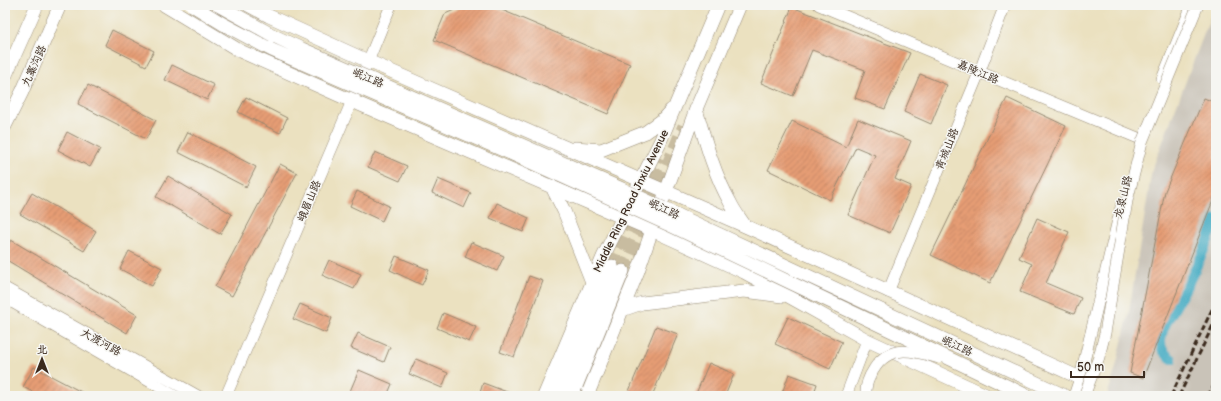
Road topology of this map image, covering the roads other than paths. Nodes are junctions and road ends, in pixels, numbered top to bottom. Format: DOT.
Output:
graph roads {
  1 [pos="37,5"];
  2 [pos="60,5"];
  3 [pos="164,5"];
  4 [pos="192,5"];
  5 [pos="218,5"];
  6 [pos="248,5"];
  7 [pos="390,5"];
  8 [pos="718,5"];
  9 [pos="740,5"];
  10 [pos="819,5"];
  11 [pos="1005,5"];
  12 [pos="1198,5"];
  13 [pos="1187,6"];
  14 [pos="368,61"];
  15 [pos="979,73"];
  16 [pos="5,77"];
  17 [pos="352,101"];
  18 [pos="676,104"];
  19 [pos="696,109"];
  20 [pos="5,126"];
  21 [pos="1138,138"];
  22 [pos="563,147"];
  23 [pos="641,180"];
  24 [pos="551,185"];
  25 [pos="665,191"];
  26 [pos="623,217"];
  27 [pos="745,226"];
  28 [pos="652,230"];
  29 [pos="592,282"];
  30 [pos="5,288"];
  31 [pos="888,292"];
  32 [pos="790,297"];
  33 [pos="5,298"];
  34 [pos="622,310"];
  35 [pos="867,340"];
  36 [pos="961,364"];
  37 [pos="1080,378"];
  38 [pos="175,396"];
  39 [pos="198,396"];
  40 [pos="226,396"];
  41 [pos="544,396"];
  42 [pos="558,396"];
  43 [pos="572,396"];
  44 [pos="587,396"];
  45 [pos="846,396"];
  46 [pos="866,396"];
  47 [pos="988,396"];
  48 [pos="1027,396"];
  49 [pos="1065,396"];
  50 [pos="1074,396"];
  51 [pos="1084,396"];
  1 -- 16 [label="main road, 九寨沟路"];
  2 -- 20 [label="main road, 九寨沟路"];
  3 -- 17 [label="main road"];
  4 -- 36 [label="main road, 岷江路, bridge"];
  5 -- 49 [label="main road, 岷江路, bridge"];
  6 -- 14 [label="main road, 岷江路"];
  7 -- 14 [label="street, 峨眉山路"];
  8 -- 18 [label="main road, Middle Ring Road Jnxiu Avenue"];
  9 -- 19 [label="main road, Middle Ring Road Jnxiu Avenue"];
  10 -- 15 [label="street, 嘉陵江路"];
  11 -- 15 [label="street, 青城山路"];
  12 -- 51 [label="street, bridge"];
  13 -- 21 [label="street, 龙泉山路"];
  14 -- 17 [label="street, 峨眉山路"];
  14 -- 22 [label="main road, 岷江路"];
  15 -- 21 [label="street, 嘉陵江路"];
  15 -- 31 [label="street, 青城山路"];
  17 -- 24 [label="main road"];
  17 -- 40 [label="street, 峨眉山路"];
  18 -- 22 [label="main road"];
  18 -- 23 [label="main road, Middle Ring Road Jnxiu Avenue"];
  19 -- 25 [label="main road, Middle Ring Road Jnxiu Avenue"];
  19 -- 27 [label="main road"];
  21 -- 37 [label="street, 龙泉山路"];
  22 -- 23 [label="main road, 岷江路"];
  23 -- 25 [label="main road, 岷江路"];
  23 -- 26 [label="main road, Middle Ring Road Jnxiu Avenue"];
  24 -- 26 [label="main road"];
  24 -- 29 [label="main road"];
  25 -- 27 [label="main road, 岷江路"];
  25 -- 28 [label="main road, Middle Ring Road Jnxiu Avenue"];
  26 -- 28 [label="main road"];
  26 -- 29 [label="main road, Middle Ring Road Jnxiu Avenue"];
  27 -- 31 [label="main road, 岷江路"];
  28 -- 32 [label="main road"];
  28 -- 34 [label="main road, Middle Ring Road Jnxiu Avenue"];
  29 -- 41 [label="main road, Middle Ring Road Jnxiu Avenue"];
  30 -- 39 [label="street, 大渡河路"];
  31 -- 37 [label="main road, 岷江路"];
  32 -- 34 [label="main road"];
  32 -- 35 [label="main road"];
  33 -- 38 [label="street, 大渡河路"];
  34 -- 44 [label="main road, Middle Ring Road Jnxiu Avenue"];
  35 -- 45 [label="street"];
  35 -- 47 [label="main road"];
  36 -- 46 [label="street, bridge"];
  36 -- 48 [label="main road, 岷江路, bridge"];
  37 -- 50 [label="street, 龙泉山路"];
  42 -- 43 [label="main road"];
}
